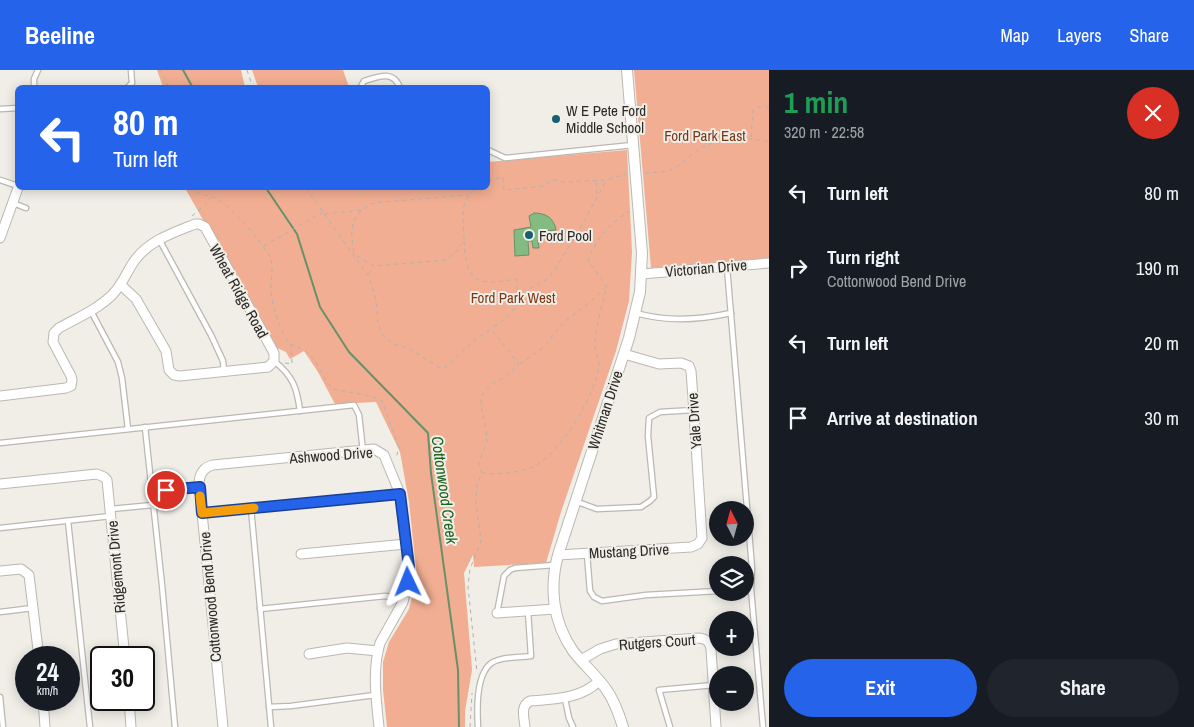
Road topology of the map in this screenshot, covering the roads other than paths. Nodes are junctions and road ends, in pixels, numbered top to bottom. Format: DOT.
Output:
graph roads {
  1 [pos="38,70"];
  2 [pos="131,70"];
  3 [pos="627,70"];
  4 [pos="34,85"];
  5 [pos="130,85"];
  6 [pos="362,85"];
  7 [pos="398,85"];
  8 [pos="15,108"];
  9 [pos="0,110"];
  10 [pos="633,145"];
  11 [pos="490,151"];
  12 [pos="0,180"];
  13 [pos="15,186"];
  14 [pos="17,190"];
  15 [pos="13,204"];
  16 [pos="26,208"];
  17 [pos="1,233"];
  18 [pos="159,239"];
  19 [pos="769,262"];
  20 [pos="727,266"];
  21 [pos="642,274"];
  22 [pos="122,286"];
  23 [pos="90,310"];
  24 [pos="636,313"];
  25 [pos="730,313"];
  26 [pos="624,354"];
  27 [pos="274,361"];
  28 [pos="224,372"];
  29 [pos="0,396"];
  30 [pos="694,410"];
  31 [pos="300,411"];
  32 [pos="145,427"];
  33 [pos="128,429"];
  34 [pos="0,443"];
  35 [pos="363,450"];
  36 [pos="204,469"];
  37 [pos="0,484"];
  38 [pos="200,487"];
  39 [pos="152,492"];
  40 [pos="400,494"];
  41 [pos="575,501"];
  42 [pos="153,505"];
  43 [pos="251,508"];
  44 [pos="111,513"];
  45 [pos="202,513"];
  46 [pos="68,521"];
  47 [pos="0,528"];
  48 [pos="699,543"];
  49 [pos="406,544"];
  50 [pos="301,554"];
  51 [pos="587,554"];
  52 [pos="751,556"];
  53 [pos="556,560"];
  54 [pos="0,571"];
  55 [pos="709,592"];
  56 [pos="405,598"];
  57 [pos="752,601"];
  58 [pos="34,608"];
  59 [pos="260,609"];
  60 [pos="555,610"];
  61 [pos="528,611"];
  62 [pos="0,612"];
  63 [pos="497,613"];
  64 [pos="38,646"];
  65 [pos="124,646"];
  66 [pos="378,651"];
  67 [pos="310,654"];
  68 [pos="581,660"];
  69 [pos="712,666"];
  70 [pos="599,681"];
  71 [pos="709,685"];
  72 [pos="375,695"];
  73 [pos="0,697"];
  74 [pos="565,698"];
  75 [pos="269,707"];
  76 [pos="44,711"];
  77 [pos="130,711"];
  78 [pos="715,711"];
  79 [pos="3,727"];
  80 [pos="45,727"];
  81 [pos="90,727"];
  82 [pos="131,727"];
  83 [pos="175,727"];
  84 [pos="223,727"];
  85 [pos="271,727"];
  86 [pos="379,727"];
  87 [pos="478,727"];
  88 [pos="525,727"];
  89 [pos="573,727"];
  90 [pos="623,727"];
  91 [pos="670,727"];
  92 [pos="716,727"];
  93 [pos="763,727"];
  1 -- 4 [label="lane"];
  2 -- 5 [label="lane"];
  3 -- 10 [label="street, Whitman Drive"];
  6 -- 7 [label="lane"];
  8 -- 9 [label="lane"];
  10 -- 11 [label="lane"];
  10 -- 21 [label="street, Whitman Drive"];
  12 -- 13 [label="lane"];
  14 -- 15 [label="street"];
  15 -- 16 [label="lane"];
  15 -- 17 [label="street"];
  18 -- 22 [label="street"];
  18 -- 27 [label="street, Wheat Ridge Road"];
  18 -- 28 [label="lane"];
  19 -- 20 [label="street, Victorian Drive"];
  20 -- 21 [label="street, Victorian Drive"];
  20 -- 25 [label="lane"];
  21 -- 24 [label="street, Whitman Drive"];
  22 -- 23 [label="street"];
  22 -- 28 [label="street"];
  23 -- 29 [label="street"];
  23 -- 33 [label="lane"];
  24 -- 25 [label="lane"];
  24 -- 26 [label="street, Whitman Drive"];
  25 -- 52 [label="lane"];
  26 -- 30 [label="street, Yale Drive"];
  26 -- 41 [label="street, Whitman Drive"];
  27 -- 28 [label="street"];
  27 -- 31 [label="lane"];
  30 -- 41 [label="lane"];
  30 -- 48 [label="street, Yale Drive"];
  31 -- 32 [label="lane"];
  31 -- 35 [label="lane"];
  32 -- 33 [label="lane"];
  32 -- 39 [label="lane"];
  33 -- 34 [label="lane"];
  35 -- 36 [label="street, Ashwood Drive"];
  35 -- 40 [label="street, Ashwood Drive"];
  36 -- 38 [label="street, Cottonwood Bend Drive"];
  37 -- 44 [label="street, Ridgemont Drive"];
  38 -- 39 [label="lane"];
  38 -- 45 [label="street, Cottonwood Bend Drive"];
  39 -- 42 [label="lane"];
  40 -- 43 [label="lane"];
  40 -- 49 [label="street, Ashwood Drive"];
  41 -- 53 [label="street, Whitman Drive"];
  42 -- 44 [label="lane"];
  42 -- 83 [label="lane"];
  43 -- 45 [label="lane"];
  43 -- 59 [label="lane"];
  44 -- 46 [label="lane"];
  44 -- 65 [label="street, Ridgemont Drive"];
  45 -- 84 [label="street, Cottonwood Bend Drive"];
  46 -- 47 [label="lane"];
  46 -- 81 [label="lane"];
  48 -- 51 [label="street, Mustang Drive"];
  49 -- 50 [label="street"];
  49 -- 56 [label="street, Ashwood Drive"];
  51 -- 53 [label="street, Mustang Drive"];
  51 -- 55 [label="lane"];
  53 -- 60 [label="street, Whitman Drive"];
  53 -- 63 [label="lane"];
  54 -- 58 [label="street"];
  56 -- 59 [label="lane"];
  56 -- 66 [label="street, Ashwood Drive"];
  57 -- 93 [label="lane"];
  58 -- 62 [label="lane"];
  58 -- 64 [label="street"];
  59 -- 75 [label="lane"];
  60 -- 61 [label="street"];
  60 -- 68 [label="street, Whitman Drive"];
  61 -- 63 [label="street"];
  61 -- 87 [label="lane"];
  66 -- 67 [label="street"];
  66 -- 72 [label="street, Ashwood Drive"];
  68 -- 69 [label="street, Rutgers Court"];
  68 -- 70 [label="street, Whitman Drive"];
  70 -- 74 [label="street"];
  70 -- 90 [label="street, Whitman Drive"];
  71 -- 91 [label="lane"];
  72 -- 75 [label="lane"];
  72 -- 86 [label="street, Ashwood Drive"];
  73 -- 79 [label="lane"];
  74 -- 88 [label="street"];
  74 -- 89 [label="lane"];
  75 -- 85 [label="lane"];
  76 -- 80 [label="street"];
  77 -- 82 [label="street"];
  78 -- 92 [label="street, Rutgers Court"];
}
